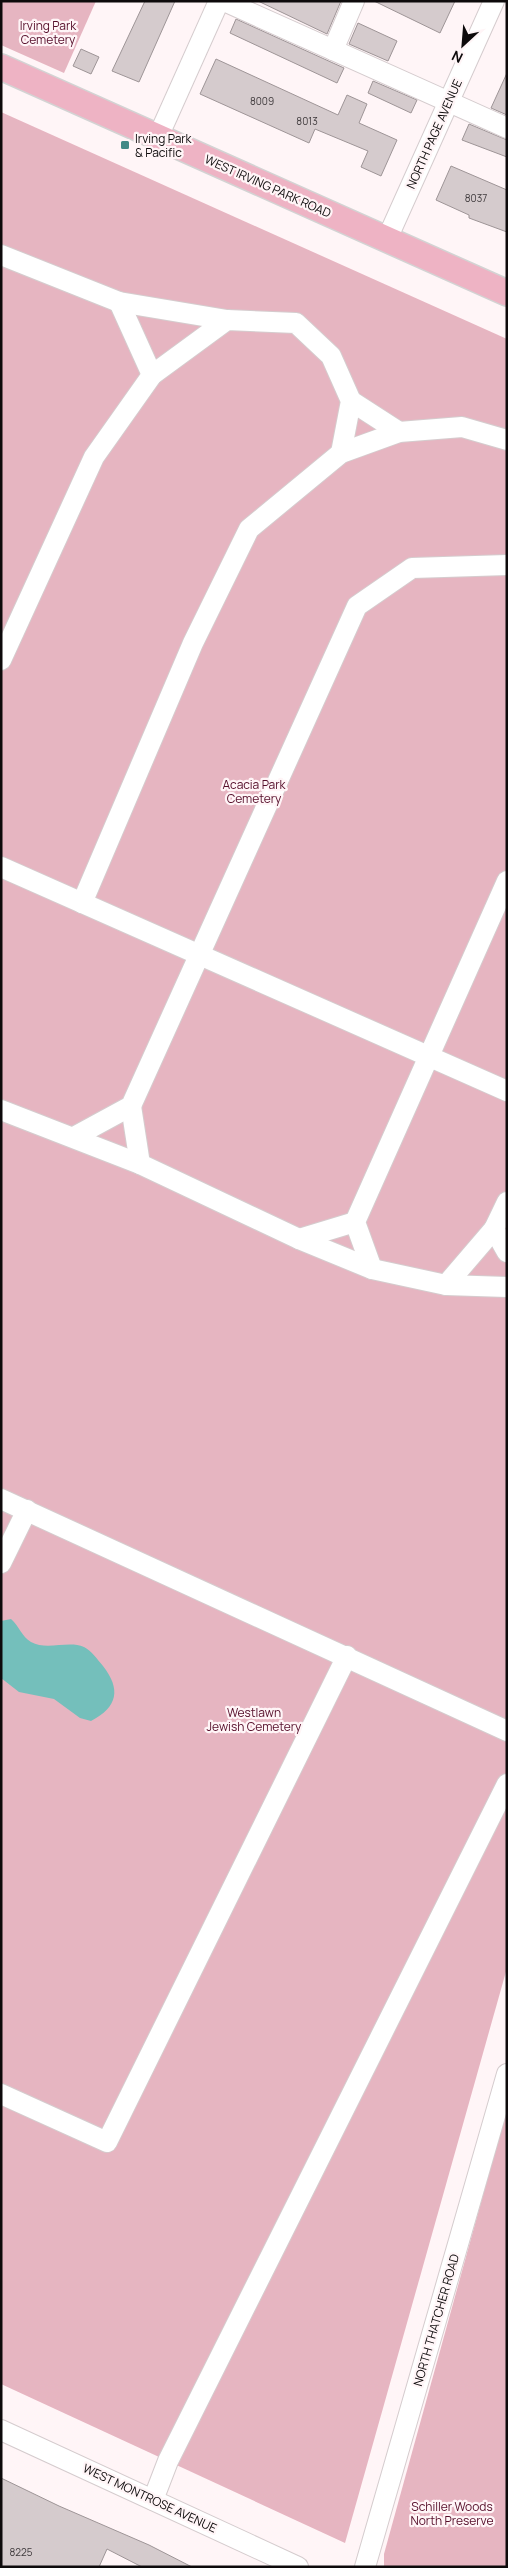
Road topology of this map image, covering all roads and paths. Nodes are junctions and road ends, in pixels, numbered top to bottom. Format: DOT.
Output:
graph roads {
  1 [pos="219,1"];
  2 [pos="224,1"];
  3 [pos="354,1"];
  4 [pos="494,1"];
  5 [pos="333,50"];
  6 [pos="1,67"];
  7 [pos="449,102"];
  8 [pos="507,128"];
  9 [pos="158,137"];
  10 [pos="387,239"];
  11 [pos="1,255"];
  12 [pos="507,293"];
  13 [pos="119,302"];
  14 [pos="227,320"];
  15 [pos="152,375"];
  16 [pos="351,401"];
  17 [pos="399,432"];
  18 [pos="507,440"];
  19 [pos="341,453"];
  20 [pos="507,565"];
  21 [pos="5,643"];
  22 [pos="1,660"];
  23 [pos="1,867"];
  24 [pos="507,881"];
  25 [pos="82,903"];
  26 [pos="200,955"];
  27 [pos="430,1057"];
  28 [pos="507,1092"];
  29 [pos="131,1106"];
  30 [pos="1,1110"];
  31 [pos="74,1138"];
  32 [pos="140,1164"];
  33 [pos="507,1202"];
  34 [pos="355,1222"];
  35 [pos="494,1229"];
  36 [pos="299,1239"];
  37 [pos="507,1252"];
  38 [pos="372,1269"];
  39 [pos="446,1285"];
  40 [pos="507,1287"];
  41 [pos="1,1499"];
  42 [pos="27,1510"];
  43 [pos="1,1562"];
  44 [pos="347,1656"];
  45 [pos="507,1731"];
  46 [pos="507,1784"];
  47 [pos="507,2074"];
  48 [pos="1,2094"];
  49 [pos="1,2430"];
  50 [pos="153,2500"];
  51 [pos="298,2567"];
  52 [pos="365,2567"];
  1 -- 9 [label="street"];
  2 -- 5 [label="street"];
  3 -- 5 [label="street"];
  4 -- 7 [label="street, NORTH PAGE AVENUE"];
  5 -- 7 [label="street"];
  6 -- 9 [label="main road, WEST IRVING PARK ROAD"];
  7 -- 8 [label="street"];
  7 -- 10 [label="street, NORTH PAGE AVENUE"];
  9 -- 10 [label="main road, WEST IRVING PARK ROAD"];
  10 -- 12 [label="main road, WEST IRVING PARK ROAD"];
  11 -- 13 [label="street"];
  13 -- 14 [label="street"];
  13 -- 15 [label="street"];
  14 -- 15 [label="street"];
  14 -- 16 [label="street"];
  15 -- 21 [label="street"];
  16 -- 17 [label="street"];
  16 -- 19 [label="street"];
  17 -- 18 [label="street"];
  17 -- 19 [label="street"];
  19 -- 25 [label="street"];
  20 -- 26 [label="street"];
  21 -- 22 [label="street"];
  23 -- 25 [label="street"];
  24 -- 27 [label="street"];
  25 -- 26 [label="street"];
  26 -- 27 [label="street"];
  26 -- 29 [label="street"];
  27 -- 28 [label="street"];
  27 -- 34 [label="street"];
  29 -- 31 [label="street"];
  29 -- 32 [label="street"];
  30 -- 31 [label="street"];
  31 -- 32 [label="street"];
  32 -- 36 [label="street"];
  33 -- 35 [label="street"];
  34 -- 36 [label="street"];
  34 -- 38 [label="street"];
  35 -- 37 [label="street"];
  35 -- 39 [label="street"];
  36 -- 38 [label="street"];
  38 -- 39 [label="street"];
  39 -- 40 [label="street"];
  41 -- 42 [label="street"];
  42 -- 43 [label="street"];
  42 -- 44 [label="street"];
  44 -- 45 [label="street"];
  44 -- 48 [label="street"];
  46 -- 50 [label="street"];
  47 -- 52 [label="street, NORTH THATCHER ROAD"];
  49 -- 50 [label="street, WEST MONTROSE AVENUE"];
  50 -- 51 [label="street, WEST MONTROSE AVENUE"];
}
